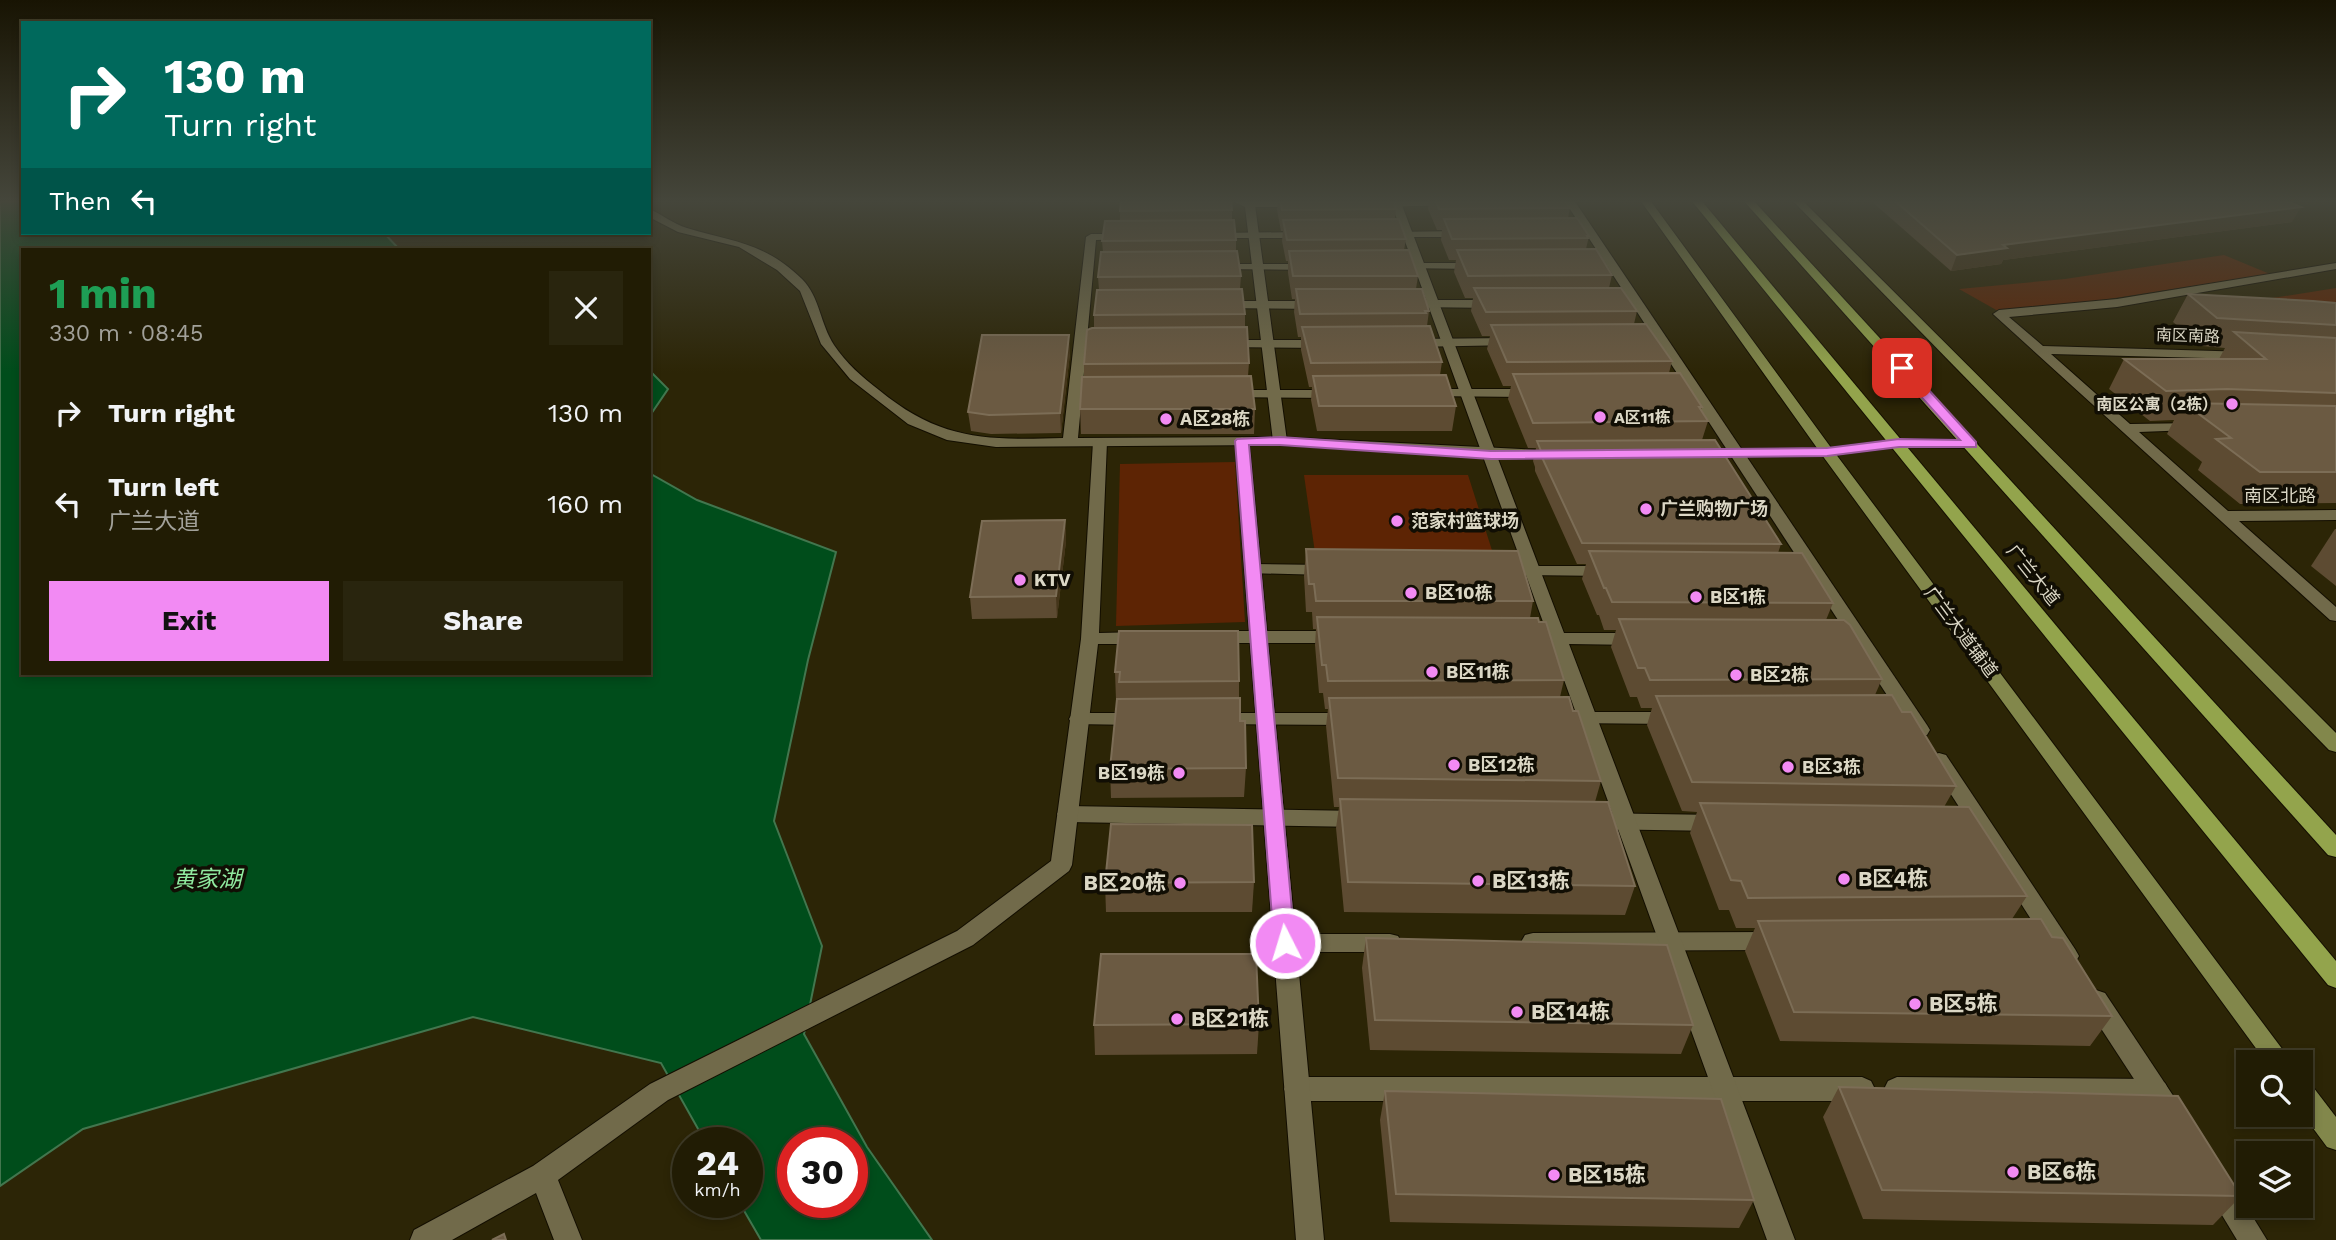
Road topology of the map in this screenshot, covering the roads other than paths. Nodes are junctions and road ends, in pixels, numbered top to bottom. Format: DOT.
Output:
graph roads {
  1 [pos="763,258"];
  2 [pos="1089,258"];
  3 [pos="1257,258"];
  4 [pos="1417,258"];
  5 [pos="1601,258"];
  6 [pos="1687,258"];
  7 [pos="1744,258"];
  8 [pos="1801,258"];
  9 [pos="1854,258"];
  10 [pos="1393,266"];
  11 [pos="1420,266"];
  12 [pos="1489,266"];
  13 [pos="2336,266"];
  14 [pos="1206,267"];
  15 [pos="1258,267"];
  16 [pos="1325,267"];
  17 [pos="1088,268"];
  18 [pos="1101,268"];
  19 [pos="1408,304"];
  20 [pos="1434,304"];
  21 [pos="1503,304"];
  22 [pos="1208,305"];
  23 [pos="1263,305"];
  24 [pos="1329,305"];
  25 [pos="1084,306"];
  26 [pos="1097,306"];
  27 [pos="1529,342"];
  28 [pos="1393,343"];
  29 [pos="1449,343"];
  30 [pos="1214,344"];
  31 [pos="1268,344"];
  32 [pos="1338,344"];
  33 [pos="2039,350"];
  34 [pos="2260,355"];
  35 [pos="1413,393"];
  36 [pos="1468,393"];
  37 [pos="1549,393"];
  38 [pos="1208,394"];
  39 [pos="1274,394"];
  40 [pos="1343,394"];
  41 [pos="2210,425"];
  42 [pos="2126,428"];
  43 [pos="1242,441"];
  44 [pos="1280,441"];
  45 [pos="1070,442"];
  46 [pos="1100,442"];
  47 [pos="1899,443"];
  48 [pos="1971,444"];
  49 [pos="1827,452"];
  50 [pos="1738,453"];
  51 [pos="1573,454"];
  52 [pos="1683,454"];
  53 [pos="1491,455"];
  54 [pos="2336,515"];
  55 [pos="2224,516"];
  56 [pos="1252,569"];
  57 [pos="1346,570"];
  58 [pos="1507,571"];
  59 [pos="1534,571"];
  60 [pos="1628,572"];
  61 [pos="1789,573"];
  62 [pos="1816,573"];
  63 [pos="2336,617"];
  64 [pos="1258,636"];
  65 [pos="1194,637"];
  66 [pos="1354,637"];
  67 [pos="1155,638"];
  68 [pos="1532,638"];
  69 [pos="1559,638"];
  70 [pos="1090,639"];
  71 [pos="1655,639"];
  72 [pos="1833,640"];
  73 [pos="1860,640"];
  74 [pos="1910,716"];
  75 [pos="1882,717"];
  76 [pos="1588,718"];
  77 [pos="1686,718"];
  78 [pos="1079,719"];
  79 [pos="1159,719"];
  80 [pos="1199,719"];
  81 [pos="1265,719"];
  82 [pos="1373,719"];
  83 [pos="1548,719"];
  84 [pos="2336,745"];
  85 [pos="1067,814"];
  86 [pos="1274,818"];
  87 [pos="1382,819"];
  88 [pos="1572,821"];
  89 [pos="1626,821"];
  90 [pos="1736,823"];
  91 [pos="1955,826"];
  92 [pos="1983,826"];
  93 [pos="2336,849"];
  94 [pos="2055,937"];
  95 [pos="2028,938"];
  96 [pos="1795,941"];
  97 [pos="1506,942"];
  98 [pos="1671,942"];
  99 [pos="1285,943"];
  100 [pos="1409,943"];
  101 [pos="2336,978"];
  102 [pos="2271,1050"];
  103 [pos="1725,1088"];
  104 [pos="1297,1089"];
  105 [pos="2156,1091"];
  106 [pos="2313,1107"];
  107 [pos="2178,1125"];
  108 [pos="2336,1138"];
  109 [pos="2208,1171"];
  110 [pos="543,1175"];
  111 [pos="424,1240"];
  112 [pos="568,1240"];
  113 [pos="1310,1240"];
  114 [pos="1782,1240"];
  115 [pos="2253,1240"];
  1 -- 45 [label="street"];
  2 -- 17 [label="street"];
  3 -- 15 [label="street"];
  4 -- 11 [label="street"];
  5 -- 50 [label="street"];
  6 -- 49 [label="main road, 广兰大道辅道"];
  7 -- 47 [label="main road, 广兰大道"];
  8 -- 48 [label="main road"];
  9 -- 84 [label="main road"];
  10 -- 11 [label="street"];
  11 -- 12 [label="street"];
  11 -- 20 [label="street"];
  13 -- 33 [label="street"];
  14 -- 15 [label="street"];
  15 -- 16 [label="street"];
  15 -- 23 [label="street"];
  17 -- 18 [label="street"];
  17 -- 25 [label="street"];
  19 -- 20 [label="street"];
  20 -- 21 [label="street"];
  20 -- 29 [label="street"];
  22 -- 23 [label="street"];
  23 -- 24 [label="street"];
  23 -- 31 [label="street"];
  25 -- 26 [label="street"];
  25 -- 45 [label="street"];
  27 -- 29 [label="street"];
  28 -- 29 [label="street"];
  29 -- 36 [label="street"];
  30 -- 31 [label="street"];
  31 -- 32 [label="street"];
  31 -- 39 [label="street"];
  33 -- 34 [label="street, 南区南路"];
  33 -- 42 [label="street"];
  35 -- 36 [label="street"];
  36 -- 37 [label="street"];
  36 -- 53 [label="street"];
  38 -- 39 [label="street"];
  39 -- 40 [label="street"];
  39 -- 44 [label="street"];
  41 -- 42 [label="street"];
  42 -- 55 [label="street"];
  43 -- 44 [label="street"];
  43 -- 46 [label="street"];
  43 -- 56 [label="street"];
  44 -- 53 [label="street"];
  45 -- 46 [label="street"];
  46 -- 70 [label="street"];
  47 -- 48 [label="street"];
  47 -- 49 [label="street"];
  47 -- 101 [label="main road, 广兰大道"];
  48 -- 93 [label="main road"];
  49 -- 50 [label="street"];
  49 -- 102 [label="main road, 广兰大道辅道"];
  50 -- 52 [label="street"];
  50 -- 62 [label="street"];
  51 -- 53 [label="street"];
  53 -- 59 [label="street"];
  54 -- 55 [label="street, 南区北路"];
  55 -- 63 [label="street"];
  56 -- 57 [label="street"];
  56 -- 64 [label="street"];
  58 -- 59 [label="street"];
  59 -- 60 [label="street"];
  59 -- 69 [label="street"];
  61 -- 62 [label="street"];
  62 -- 73 [label="street"];
  64 -- 65 [label="street"];
  64 -- 66 [label="street"];
  64 -- 81 [label="street"];
  67 -- 70 [label="street"];
  68 -- 69 [label="street"];
  69 -- 71 [label="street"];
  69 -- 76 [label="street"];
  70 -- 78 [label="street"];
  72 -- 73 [label="street"];
  73 -- 74 [label="street"];
  74 -- 75 [label="street"];
  74 -- 92 [label="street"];
  76 -- 77 [label="street"];
  76 -- 83 [label="street"];
  76 -- 89 [label="street"];
  78 -- 79 [label="street"];
  78 -- 85 [label="street"];
  80 -- 81 [label="street"];
  81 -- 82 [label="street"];
  81 -- 86 [label="street"];
  85 -- 86 [label="street"];
  85 -- 110 [label="street"];
  86 -- 87 [label="street"];
  86 -- 99 [label="street"];
  88 -- 89 [label="street"];
  89 -- 90 [label="street"];
  89 -- 98 [label="street"];
  91 -- 92 [label="street"];
  92 -- 94 [label="street"];
  94 -- 95 [label="street"];
  94 -- 105 [label="street"];
  96 -- 98 [label="street"];
  97 -- 98 [label="street"];
  98 -- 103 [label="street"];
  99 -- 100 [label="street"];
  99 -- 104 [label="street"];
  103 -- 104 [label="street"];
  103 -- 105 [label="street"];
  103 -- 114 [label="street"];
  104 -- 113 [label="street"];
  105 -- 107 [label="street"];
  106 -- 108 [label="main road"];
  109 -- 115 [label="street"];
  110 -- 111 [label="street"];
  110 -- 112 [label="street"];
}
